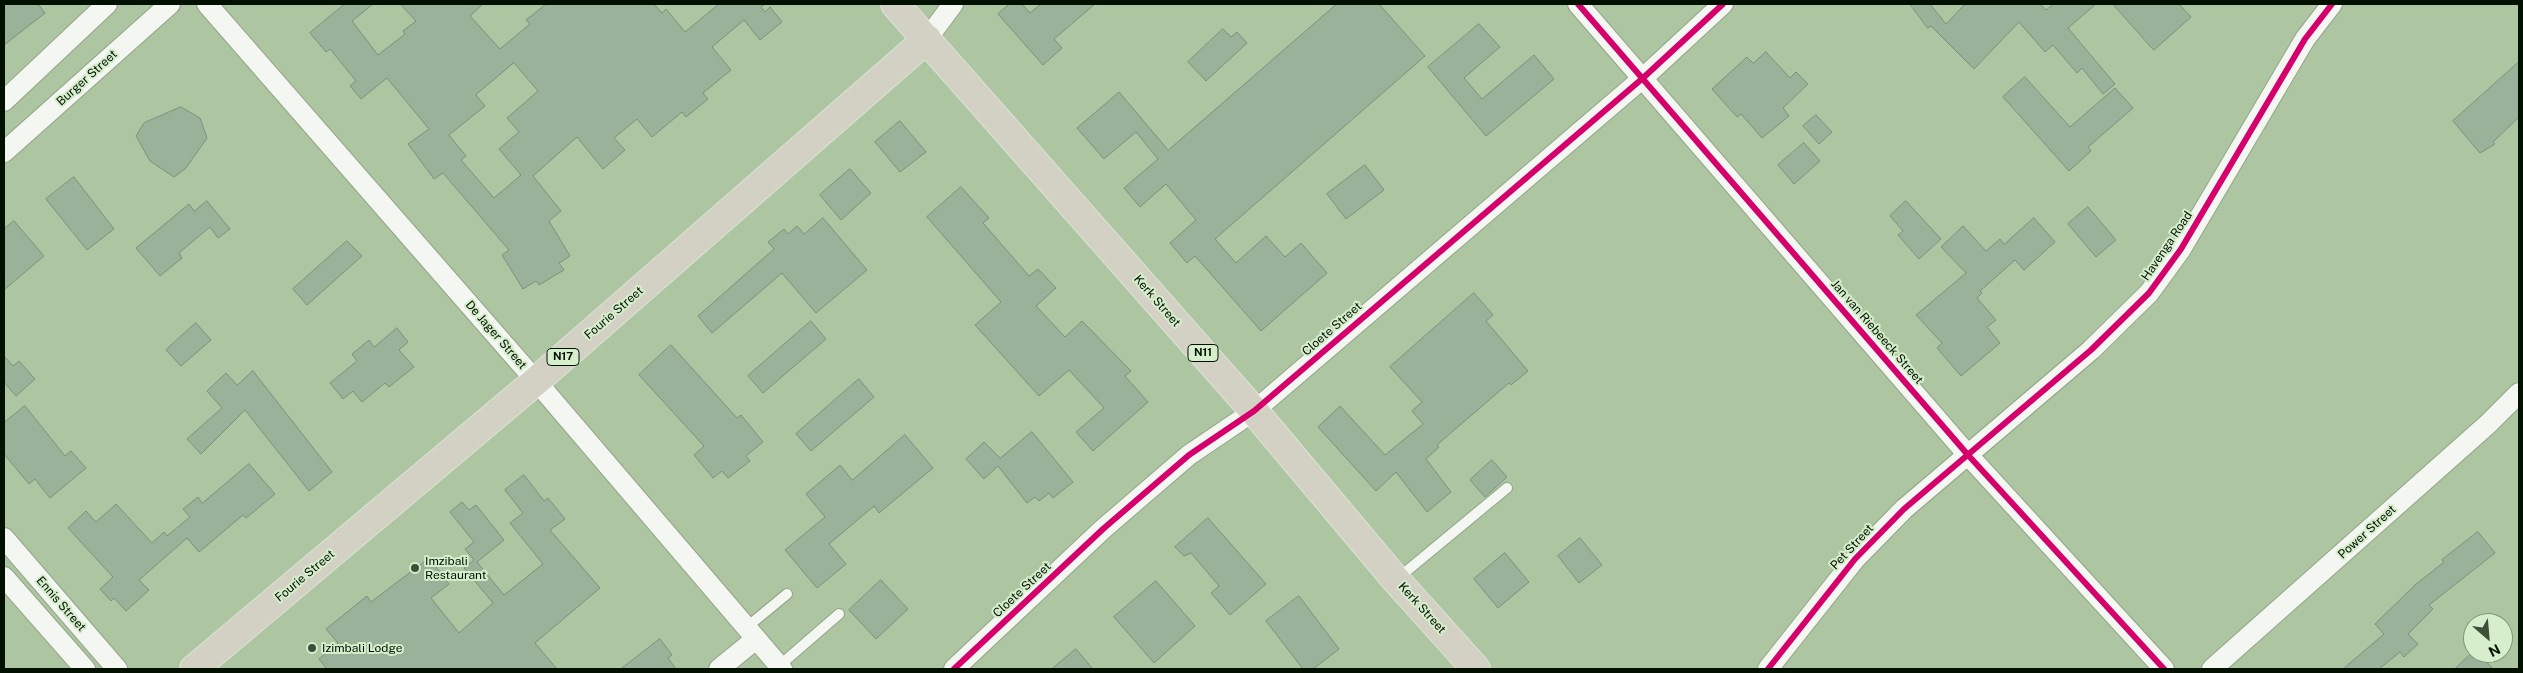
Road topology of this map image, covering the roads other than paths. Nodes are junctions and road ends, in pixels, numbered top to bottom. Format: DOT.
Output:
graph roads {
  1 [pos="108,4"];
  2 [pos="170,4"];
  3 [pos="207,4"];
  4 [pos="895,4"];
  5 [pos="952,4"];
  6 [pos="1578,4"];
  7 [pos="1723,4"];
  8 [pos="2332,4"];
  9 [pos="927,40"];
  10 [pos="1642,78"];
  11 [pos="4,101"];
  12 [pos="4,152"];
  13 [pos="536,381"];
  14 [pos="2519,393"];
  15 [pos="1254,411"];
  16 [pos="1968,455"];
  17 [pos="1507,488"];
  18 [pos="4,538"];
  19 [pos="4,578"];
  20 [pos="1396,580"];
  21 [pos="787,594"];
  22 [pos="839,614"];
  23 [pos="752,633"];
  24 [pos="781,668"];
  25 [pos="85,669"];
  26 [pos="118,669"];
  27 [pos="194,669"];
  28 [pos="719,669"];
  29 [pos="954,669"];
  30 [pos="1476,669"];
  31 [pos="1768,669"];
  32 [pos="2164,669"];
  33 [pos="2212,669"];
  1 -- 11 [label="street"];
  2 -- 12 [label="street, Burger Street"];
  3 -- 13 [label="street, De Jager Street"];
  4 -- 9 [label="highway, Kerk Street / N11"];
  5 -- 9 [label="street, Fourie Street"];
  6 -- 10 [label="street, Jan van Riebeeck Street"];
  7 -- 10 [label="street, Cloete Street"];
  8 -- 16 [label="street, Havenga Road"];
  9 -- 13 [label="highway, Fourie Street / N17"];
  9 -- 15 [label="highway, Kerk Street / N11"];
  10 -- 15 [label="street, Cloete Street"];
  10 -- 16 [label="street, Jan van Riebeeck Street"];
  13 -- 23 [label="street, De Jager Street"];
  13 -- 27 [label="highway, Fourie Street / N17"];
  14 -- 33 [label="street, Power Street"];
  15 -- 20 [label="highway, Kerk Street / N11"];
  15 -- 29 [label="street, Cloete Street"];
  16 -- 31 [label="street, Pet Street"];
  16 -- 32 [label="street, Jan van Riebeeck Street"];
  17 -- 20 [label="lane"];
  18 -- 26 [label="street, Ennis Street"];
  19 -- 25 [label="street, Ennis Street"];
  20 -- 30 [label="highway, Kerk Street / N11"];
  21 -- 23 [label="lane"];
  22 -- 24 [label="lane"];
  23 -- 24 [label="street, De Jager Street"];
  23 -- 28 [label="street"];
}
